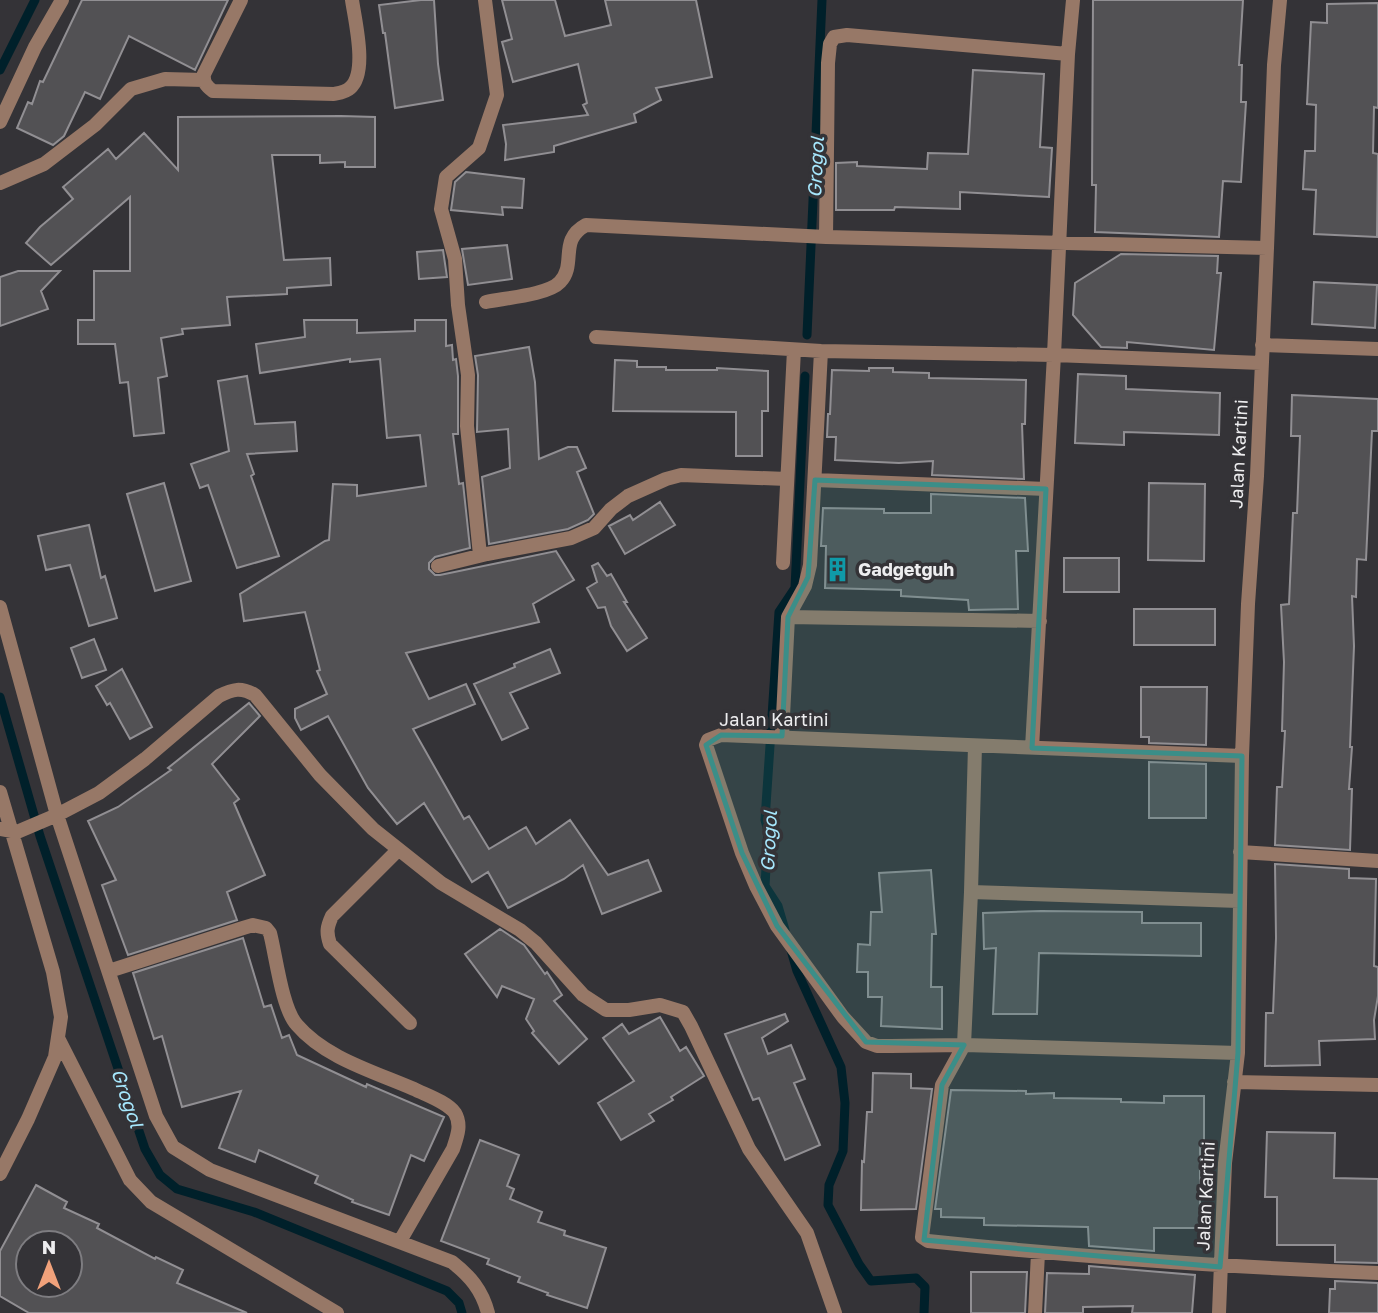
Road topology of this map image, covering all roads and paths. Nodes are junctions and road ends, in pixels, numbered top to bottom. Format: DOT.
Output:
graph roads {
  1 [pos="62,0"];
  2 [pos="241,0"];
  3 [pos="352,0"];
  4 [pos="485,0"];
  5 [pos="1073,0"];
  6 [pos="1280,0"];
  7 [pos="1069,54"];
  8 [pos="203,80"];
  9 [pos="0,122"];
  10 [pos="0,183"];
  11 [pos="822,237"];
  12 [pos="1060,241"];
  13 [pos="1267,248"];
  14 [pos="486,302"];
  15 [pos="596,337"];
  16 [pos="1262,345"];
  17 [pos="1378,349"];
  18 [pos="794,350"];
  19 [pos="821,351"];
  20 [pos="1054,355"];
  21 [pos="1261,363"];
  22 [pos="787,479"];
  23 [pos="815,480"];
  24 [pos="1046,489"];
  25 [pos="480,555"];
  26 [pos="783,563"];
  27 [pos="438,566"];
  28 [pos="0,607"];
  29 [pos="788,617"];
  30 [pos="1040,621"];
  31 [pos="775,736"];
  32 [pos="975,746"];
  33 [pos="1032,748"];
  34 [pos="1242,756"];
  35 [pos="0,792"];
  36 [pos="55,816"];
  37 [pos="10,832"];
  38 [pos="398,850"];
  39 [pos="1240,852"];
  40 [pos="1378,861"];
  41 [pos="971,892"];
  42 [pos="1239,901"];
  43 [pos="109,971"];
  44 [pos="410,1023"];
  45 [pos="59,1040"];
  46 [pos="964,1045"];
  47 [pos="1238,1053"];
  48 [pos="1234,1082"];
  49 [pos="1378,1084"];
  50 [pos="0,1174"];
  51 [pos="400,1241"];
  52 [pos="1038,1253"];
  53 [pos="1220,1267"];
  54 [pos="1378,1273"];
  55 [pos="337,1313"];
  56 [pos="488,1313"];
  57 [pos="835,1313"];
  58 [pos="1035,1313"];
  59 [pos="1219,1313"];
  1 -- 9 [label="street"];
  2 -- 8 [label="street"];
  3 -- 8 [label="street"];
  4 -- 25 [label="street"];
  5 -- 7 [label="street"];
  6 -- 13 [label="street, Jalan Kartini"];
  7 -- 11 [label="street"];
  7 -- 12 [label="street"];
  8 -- 10 [label="street"];
  11 -- 12 [label="street"];
  11 -- 14 [label="street"];
  12 -- 13 [label="street"];
  12 -- 20 [label="street"];
  13 -- 16 [label="street, Jalan Kartini"];
  15 -- 18 [label="street"];
  16 -- 17 [label="street"];
  16 -- 21 [label="street, Jalan Kartini"];
  18 -- 19 [label="street"];
  18 -- 22 [label="street"];
  19 -- 20 [label="street"];
  19 -- 23 [label="street"];
  20 -- 21 [label="street"];
  20 -- 24 [label="street"];
  21 -- 34 [label="street, Jalan Kartini"];
  22 -- 25 [label="street"];
  22 -- 26 [label="street"];
  23 -- 24 [label="street"];
  23 -- 29 [label="street"];
  24 -- 30 [label="street"];
  25 -- 27 [label="street"];
  28 -- 36 [label="street"];
  29 -- 30 [label="street"];
  29 -- 31 [label="street"];
  30 -- 33 [label="street"];
  31 -- 32 [label="street, Jalan Kartini"];
  31 -- 46 [label="street, Jalan Kartini"];
  32 -- 33 [label="street, Jalan Kartini"];
  32 -- 41 [label="street"];
  33 -- 34 [label="street, Jalan Kartini"];
  34 -- 39 [label="street, Jalan Kartini"];
  35 -- 37 [label="street"];
  36 -- 37 [label="street"];
  36 -- 38 [label="street"];
  36 -- 43 [label="street"];
  37 -- 45 [label="street"];
  38 -- 44 [label="street"];
  38 -- 57 [label="street"];
  39 -- 40 [label="street"];
  39 -- 42 [label="street, Jalan Kartini"];
  41 -- 42 [label="street"];
  41 -- 46 [label="street"];
  42 -- 47 [label="street, Jalan Kartini"];
  43 -- 51 [label="street"];
  43 -- 51 [label="street"];
  45 -- 50 [label="street"];
  45 -- 55 [label="street"];
  46 -- 47 [label="street, Jalan Kartini"];
  46 -- 52 [label="street"];
  47 -- 48 [label="street, Jalan Kartini"];
  48 -- 49 [label="street"];
  48 -- 53 [label="street, Jalan Kartini"];
  51 -- 56 [label="street"];
  52 -- 53 [label="street"];
  52 -- 58 [label="street"];
  53 -- 54 [label="street"];
  53 -- 59 [label="street, Jalan Kartini"];
}
